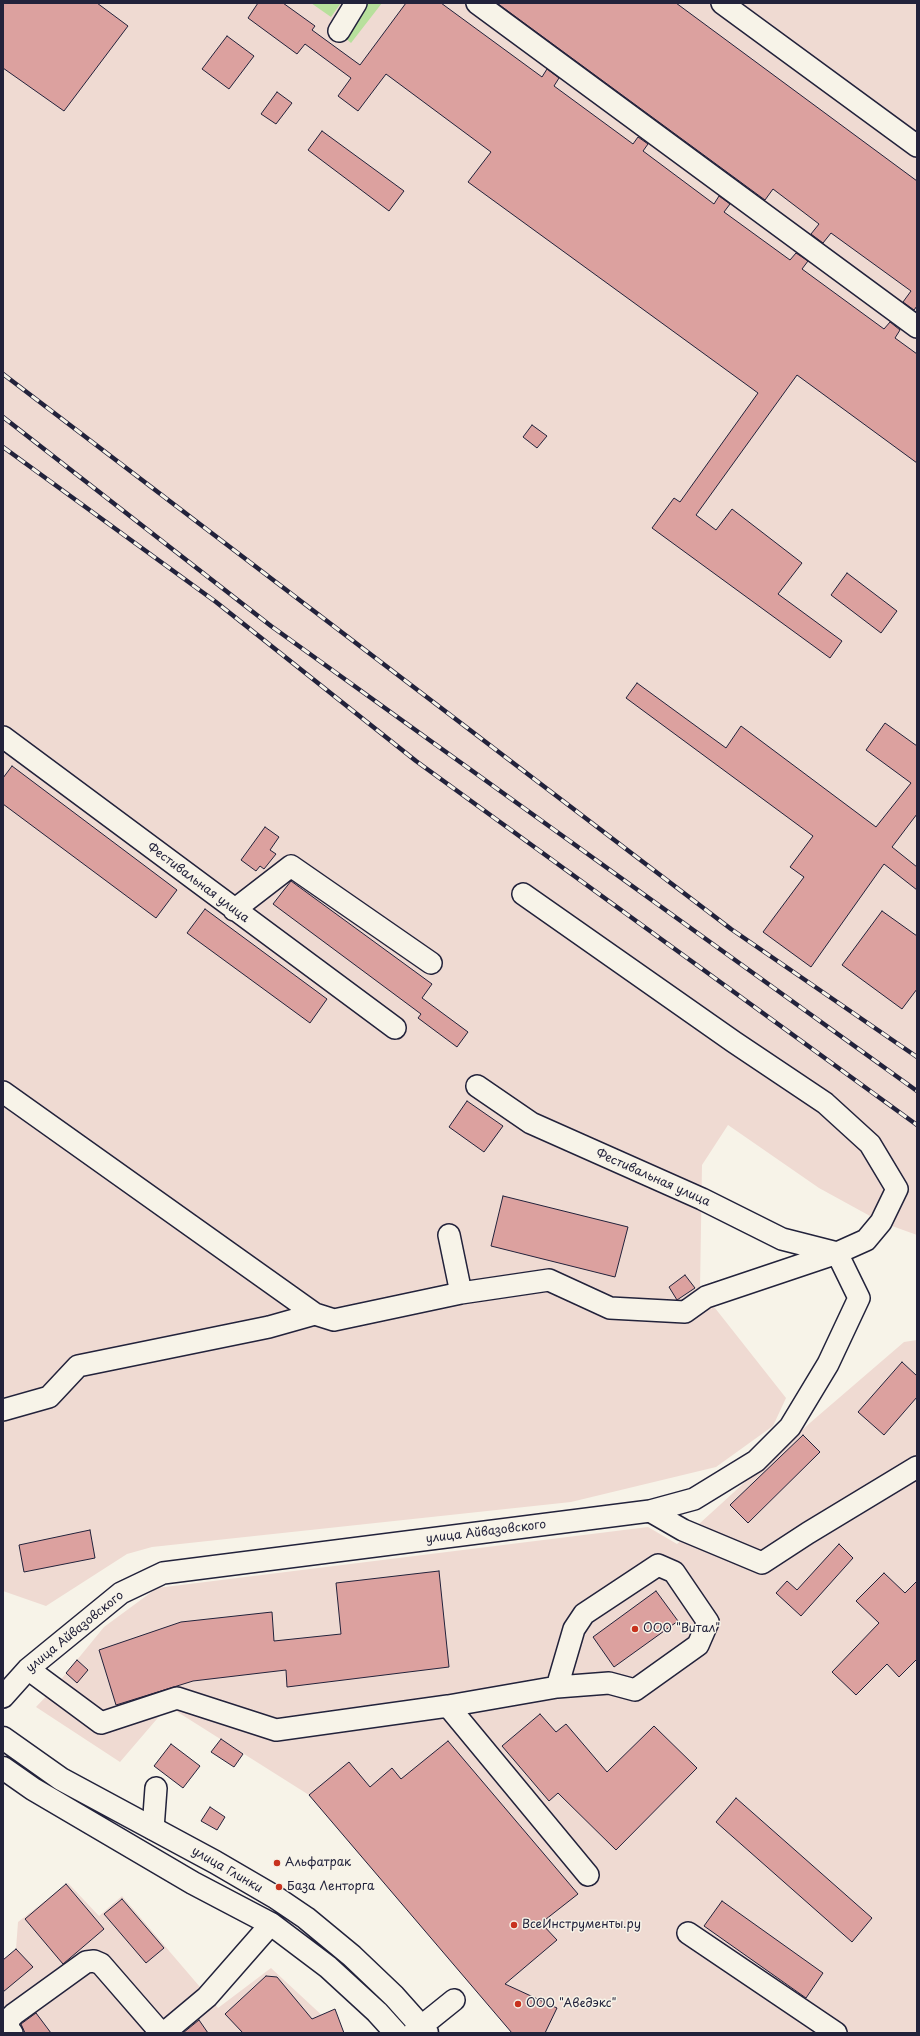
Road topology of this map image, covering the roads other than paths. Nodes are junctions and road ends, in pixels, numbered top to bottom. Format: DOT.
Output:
graph roads {
  1 [pos="356,3"];
  2 [pos="477,3"];
  3 [pos="722,3"];
  4 [pos="339,31"];
  5 [pos="917,146"];
  6 [pos="917,327"];
  7 [pos="3,737"];
  8 [pos="522,894"];
  9 [pos="234,910"];
  10 [pos="431,962"];
  11 [pos="395,1028"];
  12 [pos="477,1086"];
  13 [pos="3,1092"];
  14 [pos="449,1235"];
  15 [pos="837,1253"];
  16 [pos="461,1293"];
  17 [pos="315,1314"];
  18 [pos="3,1410"];
  19 [pos="917,1467"];
  20 [pos="650,1511"];
  21 [pos="28,1669"];
  22 [pos="557,1687"];
  23 [pos="5,1689"];
  24 [pos="448,1706"];
  25 [pos="3,1738"];
  26 [pos="3,1768"];
  27 [pos="156,1788"];
  28 [pos="153,1829"];
  29 [pos="588,1875"];
  30 [pos="271,1924"];
  31 [pos="688,1933"];
  32 [pos="454,2000"];
  33 [pos="420,2031"];
  34 [pos="12,2033"];
  35 [pos="161,2033"];
  36 [pos="164,2033"];
  37 [pos="396,2033"];
  38 [pos="836,2033"];
  1 -- 4 [label="street"];
  2 -- 6 [label="street"];
  3 -- 5 [label="street"];
  7 -- 9 [label="street, Фестивальная улица"];
  8 -- 15 [label="street"];
  9 -- 10 [label="street"];
  9 -- 11 [label="street, Фестивальная улица"];
  12 -- 15 [label="street, Фестивальная улица"];
  13 -- 17 [label="street"];
  14 -- 16 [label="street"];
  15 -- 16 [label="street"];
  15 -- 20 [label="street, улица Айвазовского"];
  16 -- 17 [label="street"];
  17 -- 18 [label="street"];
  19 -- 20 [label="street"];
  20 -- 21 [label="street, улица Айвазовского"];
  21 -- 23 [label="street, улица Айвазовского"];
  21 -- 24 [label="street"];
  22 -- 22 [label="street"];
  22 -- 24 [label="street"];
  24 -- 29 [label="street"];
  25 -- 28 [label="highway, улица Глинки"];
  26 -- 30 [label="highway"];
  27 -- 28 [label="street"];
  28 -- 33 [label="highway, улица Глинки"];
  30 -- 36 [label="street"];
  30 -- 37 [label="highway"];
  31 -- 38 [label="street"];
  32 -- 33 [label="street"];
  34 -- 35 [label="street"];
}
